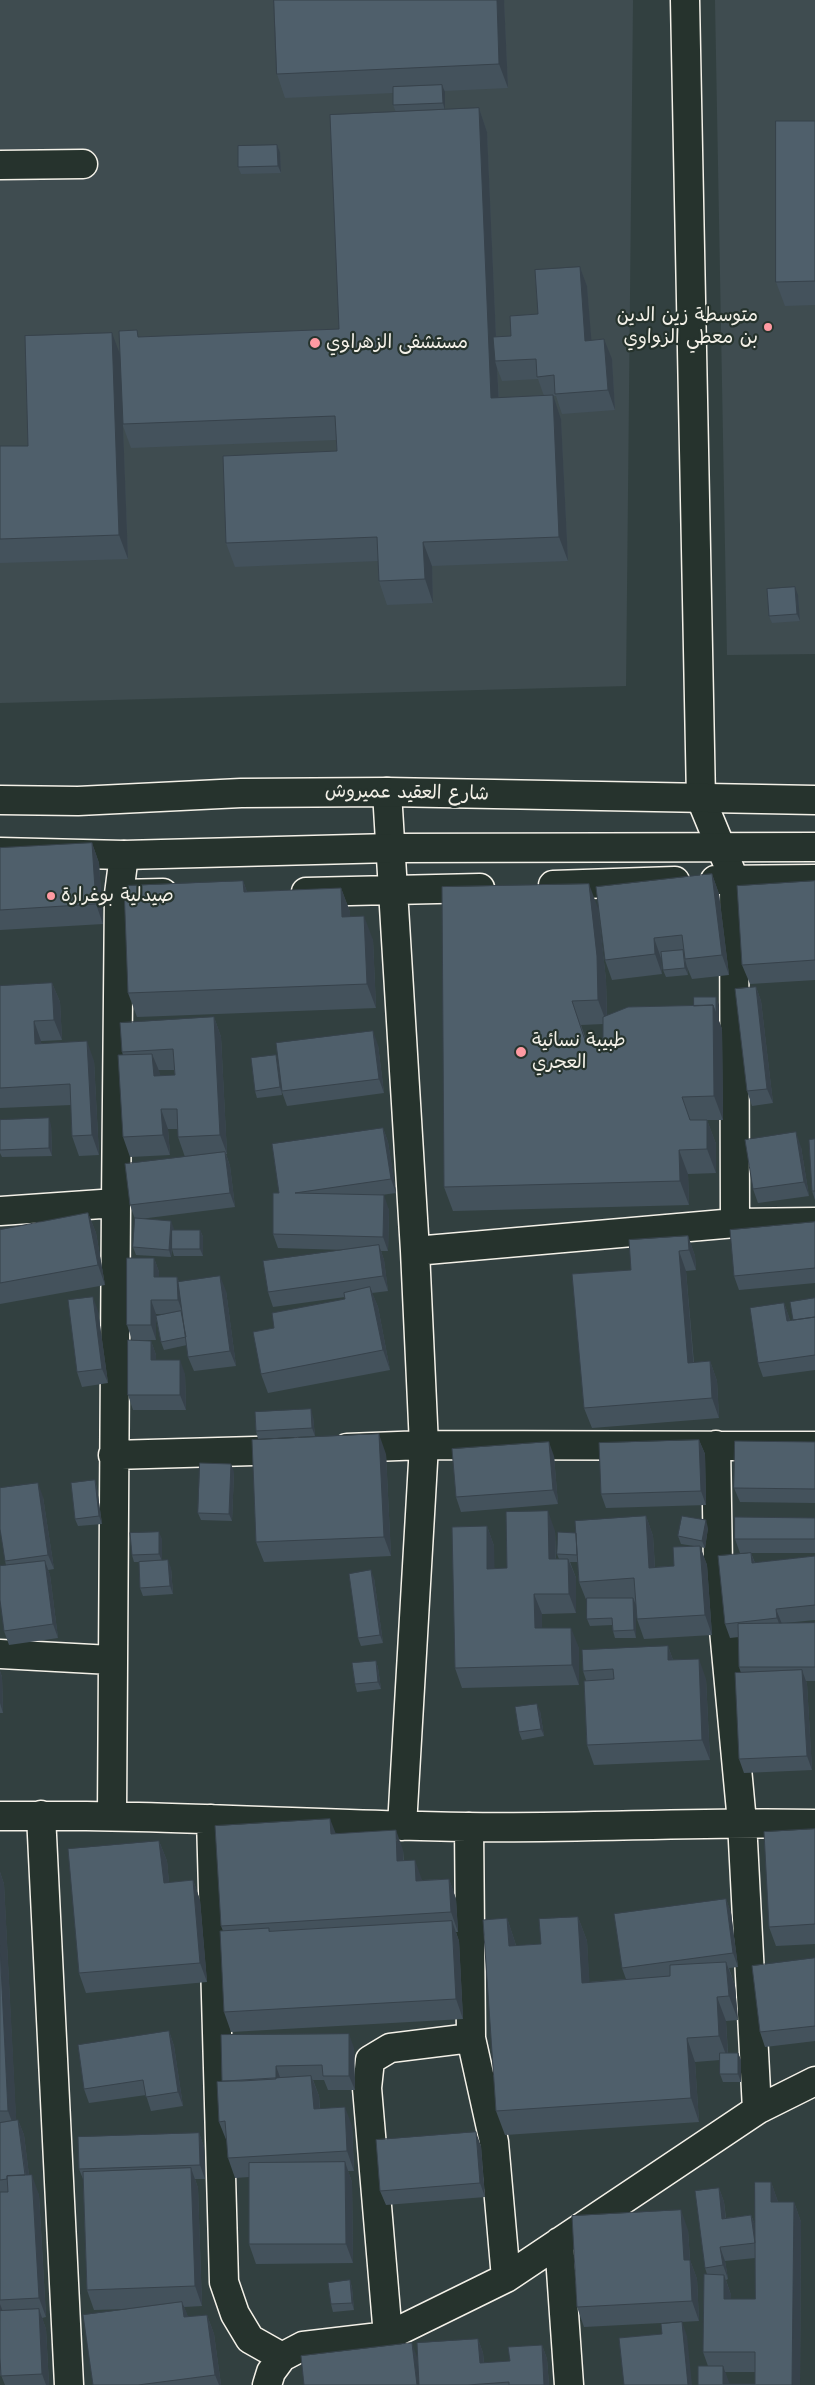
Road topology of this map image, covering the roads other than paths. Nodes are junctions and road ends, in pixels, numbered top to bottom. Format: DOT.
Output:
graph roads {
  1 [pos="685,0"];
  2 [pos="83,164"];
  3 [pos="0,165"];
  4 [pos="387,792"];
  5 [pos="701,799"];
  6 [pos="0,800"];
  7 [pos="815,800"];
  8 [pos="815,847"];
  9 [pos="391,848"];
  10 [pos="722,848"];
  11 [pos="0,852"];
  12 [pos="124,855"];
  13 [pos="734,879"];
  14 [pos="815,879"];
  15 [pos="393,891"];
  16 [pos="285,892"];
  17 [pos="187,893"];
  18 [pos="119,894"];
  19 [pos="116,1203"];
  20 [pos="0,1211"];
  21 [pos="815,1222"];
  22 [pos="735,1223"];
  23 [pos="415,1251"];
  24 [pos="424,1445"];
  25 [pos="716,1445"];
  26 [pos="815,1446"];
  27 [pos="113,1455"];
  28 [pos="0,1654"];
  29 [pos="111,1660"];
  30 [pos="41,1815"];
  31 [pos="112,1815"];
  32 [pos="0,1816"];
  33 [pos="211,1819"];
  34 [pos="742,1822"];
  35 [pos="815,1824"];
  36 [pos="402,1826"];
  37 [pos="469,1827"];
  38 [pos="471,2038"];
  39 [pos="815,2081"];
  40 [pos="757,2110"];
  41 [pos="560,2242"];
  42 [pos="506,2278"];
  43 [pos="388,2336"];
  44 [pos="282,2357"];
  45 [pos="69,2385"];
  46 [pos="268,2385"];
  47 [pos="569,2385"];
  1 -- 5 [label="street"];
  2 -- 3 [label="street"];
  4 -- 5 [label="street, شارع العقيد عميروش"];
  4 -- 6 [label="street, شارع العقيد عميروش"];
  4 -- 9 [label="street"];
  5 -- 7 [label="street, شارع العقيد عميروش"];
  5 -- 10 [label="street"];
  8 -- 10 [label="street"];
  9 -- 10 [label="street"];
  9 -- 12 [label="street"];
  9 -- 15 [label="street"];
  10 -- 13 [label="street"];
  11 -- 12 [label="street"];
  12 -- 18 [label="street"];
  13 -- 14 [label="street"];
  13 -- 15 [label="street"];
  13 -- 22 [label="street"];
  15 -- 16 [label="street"];
  15 -- 23 [label="street"];
  17 -- 18 [label="street"];
  18 -- 19 [label="street"];
  19 -- 20 [label="street"];
  19 -- 27 [label="street"];
  21 -- 22 [label="street"];
  22 -- 23 [label="street"];
  23 -- 24 [label="street"];
  24 -- 25 [label="street"];
  24 -- 27 [label="street"];
  24 -- 36 [label="street"];
  25 -- 26 [label="street"];
  25 -- 34 [label="street"];
  27 -- 29 [label="street"];
  28 -- 29 [label="street"];
  29 -- 31 [label="street"];
  30 -- 31 [label="street"];
  30 -- 32 [label="street"];
  30 -- 45 [label="street"];
  31 -- 33 [label="street"];
  33 -- 36 [label="street"];
  33 -- 44 [label="street"];
  34 -- 35 [label="street"];
  34 -- 37 [label="street"];
  34 -- 40 [label="street"];
  36 -- 37 [label="street"];
  37 -- 38 [label="street"];
  38 -- 42 [label="street"];
  38 -- 43 [label="street"];
  39 -- 40 [label="street"];
  40 -- 41 [label="street"];
  41 -- 42 [label="street"];
  41 -- 47 [label="street"];
  42 -- 43 [label="street"];
  43 -- 44 [label="street"];
  44 -- 46 [label="street"];
}
